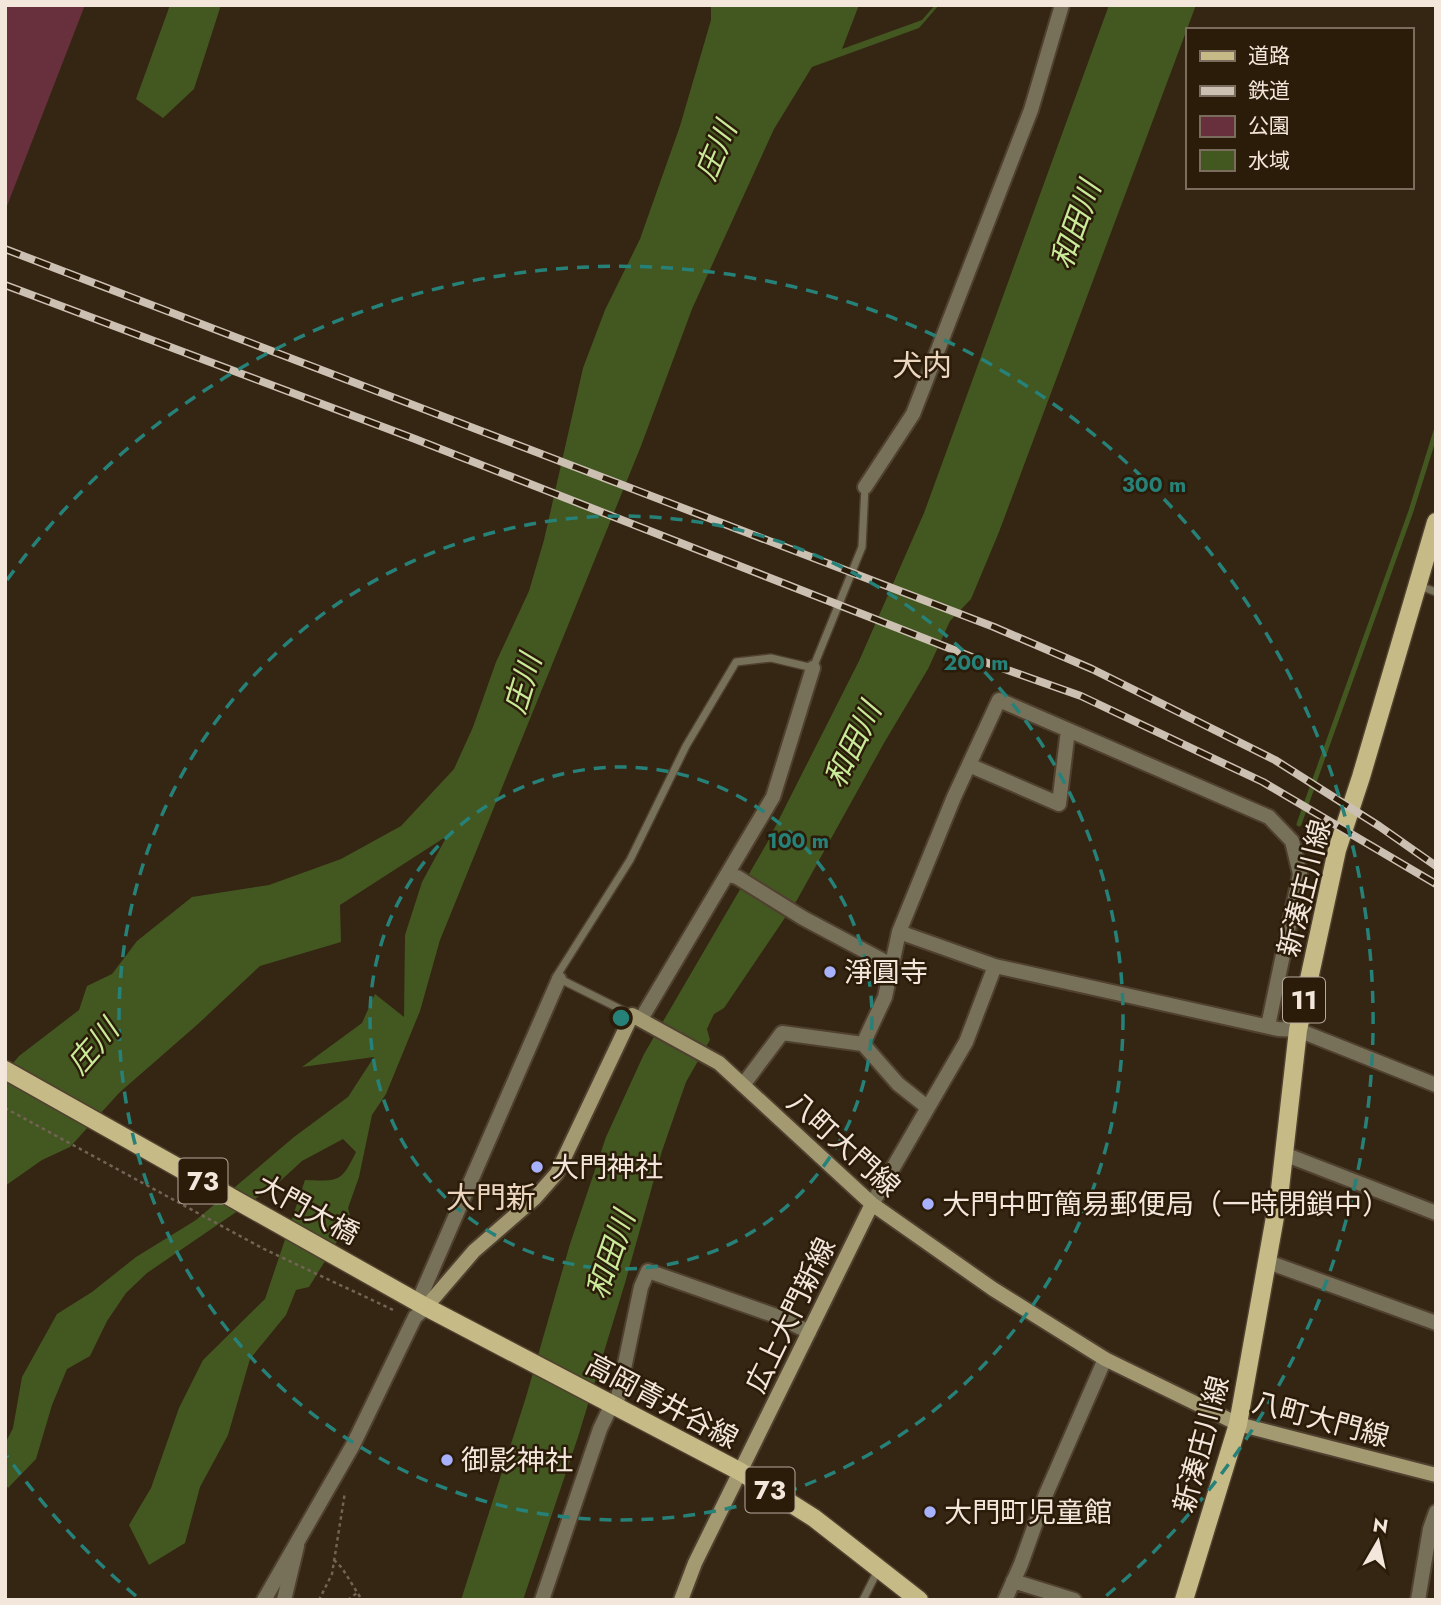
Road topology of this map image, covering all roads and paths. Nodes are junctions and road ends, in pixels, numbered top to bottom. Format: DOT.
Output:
graph roads {
  1 [pos="1062,5"];
  2 [pos="865,487"];
  3 [pos="1436,522"];
  4 [pos="1417,585"];
  5 [pos="1436,592"];
  6 [pos="813,668"];
  7 [pos="1068,730"];
  8 [pos="969,765"];
  9 [pos="732,876"];
  10 [pos="899,932"];
  11 [pos="893,966"];
  12 [pos="995,966"];
  13 [pos="559,979"];
  14 [pos="636,1017"];
  15 [pos="1268,1026"];
  16 [pos="1298,1030"];
  17 [pos="863,1044"];
  18 [pos="5,1070"];
  19 [pos="1436,1084"];
  20 [pos="743,1085"];
  21 [pos="927,1107"];
  22 [pos="5,1108"];
  23 [pos="1283,1154"];
  24 [pos="872,1204"];
  25 [pos="1436,1213"];
  26 [pos="1268,1262"];
  27 [pos="402,1292"];
  28 [pos="422,1304"];
  29 [pos="401,1314"];
  30 [pos="1436,1323"];
  31 [pos="809,1332"];
  32 [pos="1105,1359"];
  33 [pos="612,1404"];
  34 [pos="1238,1424"];
  35 [pos="741,1472"];
  36 [pos="1436,1475"];
  37 [pos="346,1483"];
  38 [pos="1436,1512"];
  39 [pos="297,1545"];
  40 [pos="334,1560"];
  41 [pos="879,1567"];
  42 [pos="1013,1581"];
  43 [pos="358,1592"];
  44 [pos="264,1600"];
  45 [pos="284,1600"];
  46 [pos="319,1600"];
  47 [pos="348,1600"];
  48 [pos="362,1600"];
  49 [pos="542,1600"];
  50 [pos="681,1600"];
  51 [pos="863,1600"];
  52 [pos="919,1600"];
  53 [pos="1005,1600"];
  54 [pos="1074,1600"];
  55 [pos="1184,1600"];
  56 [pos="1418,1600"];
  1 -- 2 [label="street"];
  2 -- 6 [label="lane"];
  3 -- 4 [label="main road, 新湊庄川線 / 11"];
  4 -- 5 [label="lane"];
  4 -- 16 [label="main road, 新湊庄川線 / 11"];
  6 -- 9 [label="street"];
  6 -- 13 [label="lane"];
  7 -- 8 [label="street"];
  7 -- 8 [label="street"];
  7 -- 15 [label="street"];
  8 -- 10 [label="street"];
  9 -- 11 [label="street"];
  9 -- 14 [label="street"];
  10 -- 11 [label="street"];
  10 -- 12 [label="street"];
  11 -- 17 [label="street"];
  12 -- 15 [label="street"];
  12 -- 21 [label="street"];
  13 -- 14 [label="lane"];
  13 -- 28 [label="street"];
  14 -- 20 [label="main road, 八町大門線"];
  14 -- 28 [label="main road"];
  15 -- 16 [label="street"];
  16 -- 19 [label="street"];
  16 -- 23 [label="main road, 新湊庄川線 / 11"];
  17 -- 20 [label="street"];
  17 -- 21 [label="street"];
  18 -- 27 [label="main road, 大門大橋 / 73"];
  20 -- 24 [label="main road, 八町大門線"];
  21 -- 24 [label="street"];
  22 -- 29 [label="path"];
  23 -- 25 [label="street"];
  23 -- 26 [label="main road, 新湊庄川線 / 11"];
  24 -- 31 [label="main road, 広上大門新線"];
  24 -- 32 [label="main road, 八町大門線"];
  26 -- 30 [label="street"];
  26 -- 34 [label="main road, 新湊庄川線 / 11"];
  27 -- 28 [label="main road, 高岡青井谷線 / 73"];
  28 -- 33 [label="main road, 高岡青井谷線 / 73"];
  28 -- 39 [label="street"];
  31 -- 33 [label="street"];
  31 -- 35 [label="main road, 広上大門新線"];
  32 -- 34 [label="main road, 八町大門線"];
  32 -- 42 [label="street"];
  33 -- 35 [label="main road, 高岡青井谷線 / 73"];
  33 -- 49 [label="street"];
  34 -- 36 [label="main road, 八町大門線"];
  34 -- 55 [label="main road, 新湊庄川線 / 11"];
  35 -- 41 [label="main road, 高岡青井谷線 / 73"];
  35 -- 50 [label="main road, 広上大門新線"];
  37 -- 40 [label="path"];
  38 -- 56 [label="street"];
  39 -- 44 [label="street"];
  39 -- 45 [label="street"];
  40 -- 43 [label="path"];
  40 -- 46 [label="path"];
  41 -- 51 [label="lane"];
  41 -- 52 [label="main road, 高岡青井谷線 / 73"];
  42 -- 53 [label="street"];
  42 -- 54 [label="street"];
  43 -- 47 [label="path"];
  43 -- 48 [label="path"];
}
